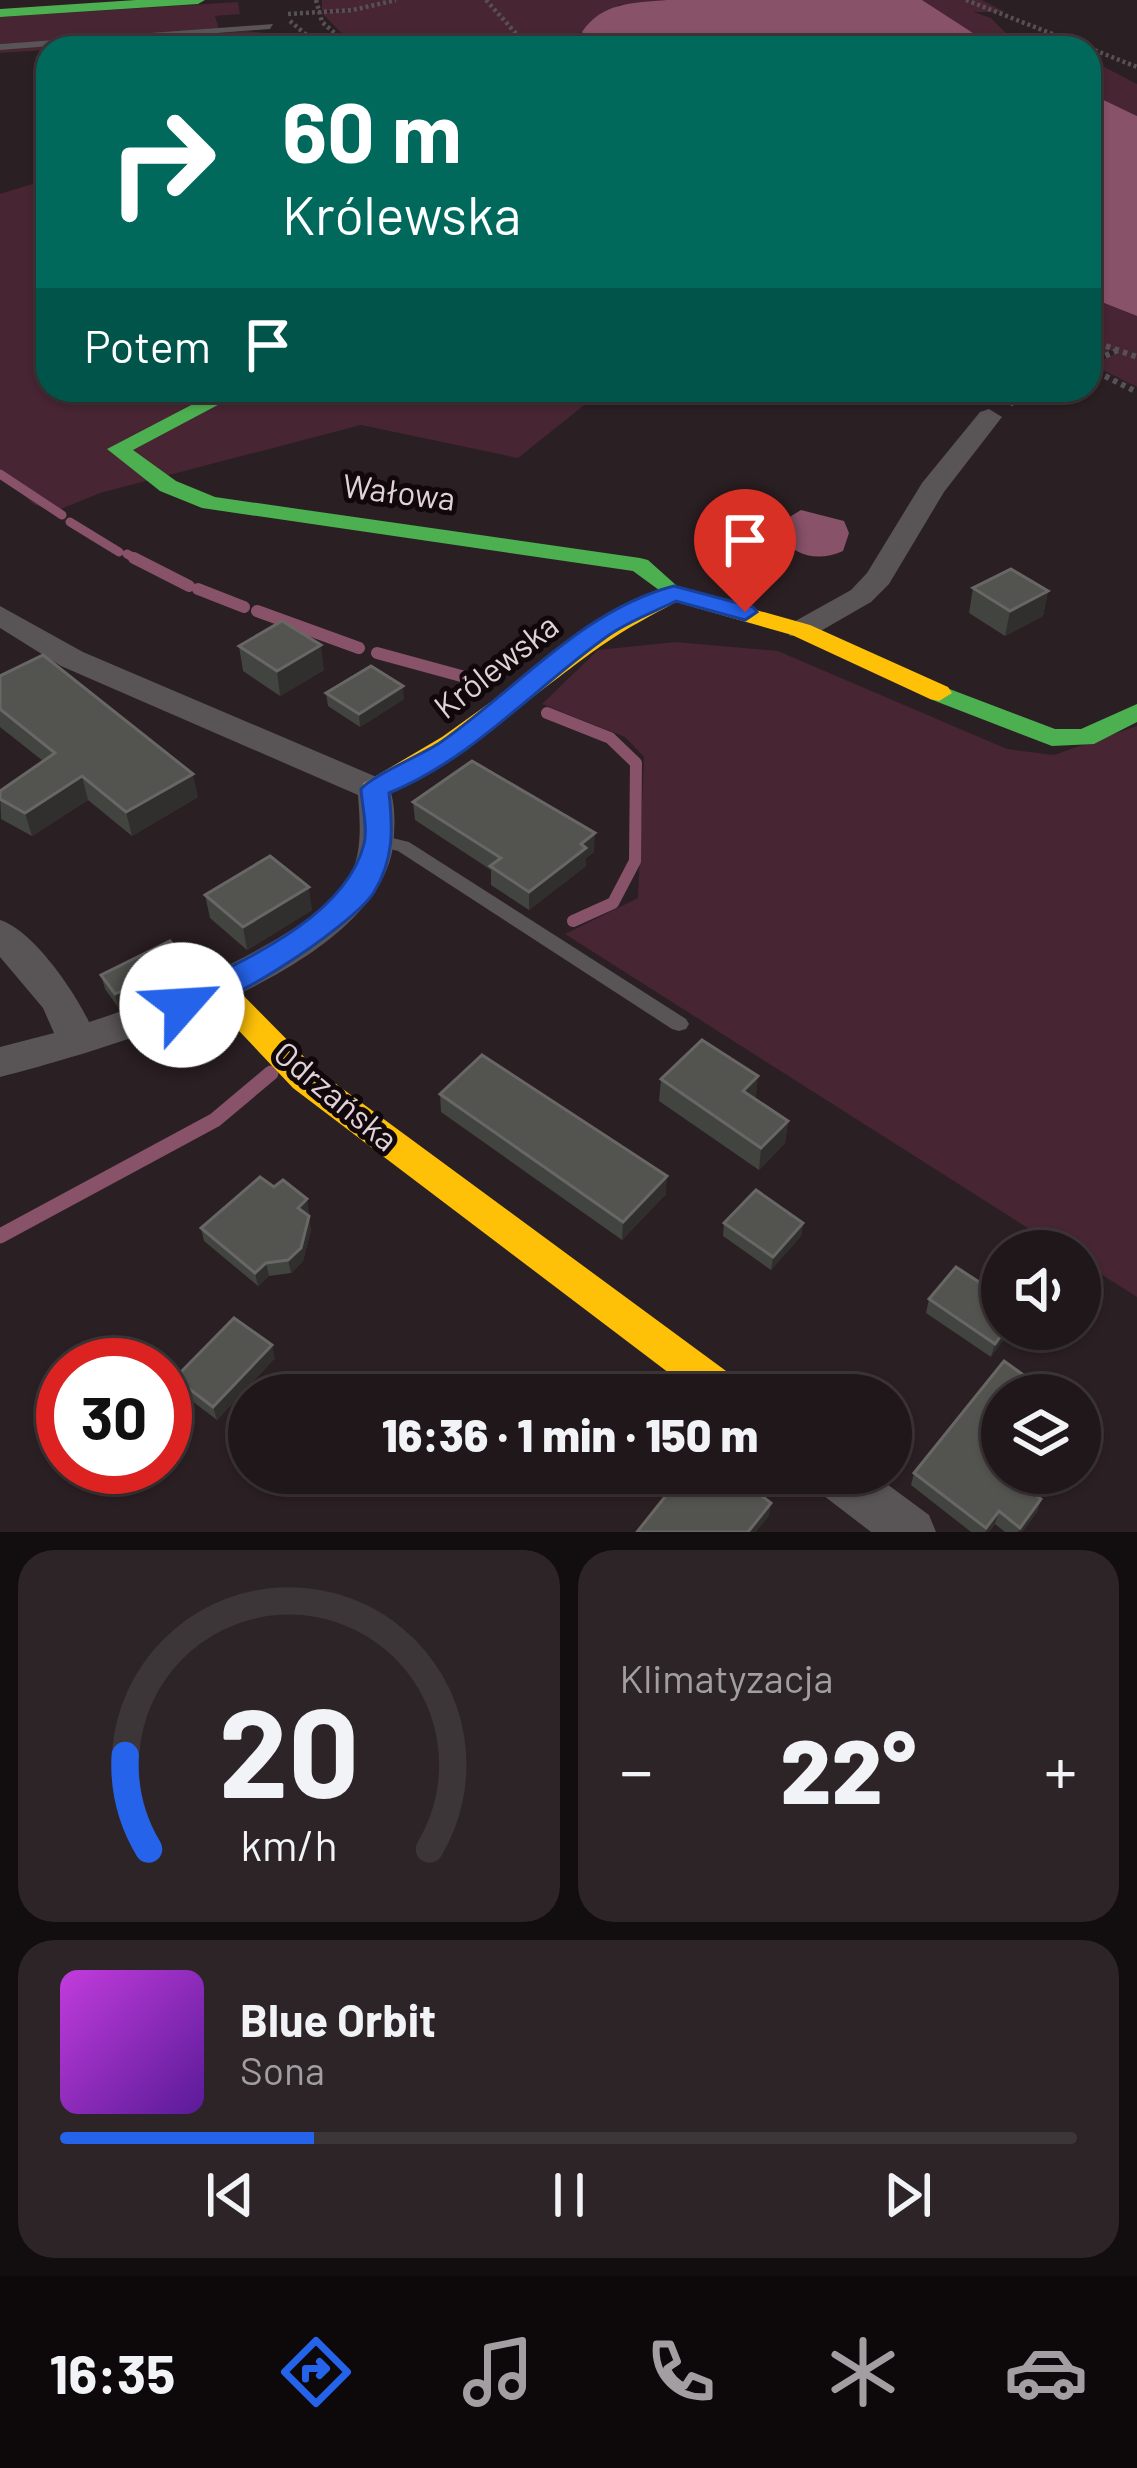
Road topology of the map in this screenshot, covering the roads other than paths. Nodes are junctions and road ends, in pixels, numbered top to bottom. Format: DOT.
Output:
graph roads {
  1 [pos="198,0"];
  2 [pos="0,13"];
  3 [pos="270,26"];
  4 [pos="135,36"];
  5 [pos="36,43"];
  6 [pos="0,46"];
  7 [pos="212,402"];
  8 [pos="989,417"];
  9 [pos="674,593"];
  10 [pos="0,615"];
  11 [pos="800,630"];
  12 [pos="1137,712"];
  13 [pos="374,789"];
  14 [pos="380,841"];
  15 [pos="0,932"];
  16 [pos="218,988"];
  17 [pos="679,1024"];
  18 [pos="76,1042"];
  19 [pos="0,1062"];
  20 [pos="700,1374"];
  21 [pos="860,1494"];
  22 [pos="911,1532"];
  1 -- 2 [label="street"];
  3 -- 4 [label="lane"];
  5 -- 6 [label="lane"];
  7 -- 9 [label="street, Wałowa"];
  8 -- 11 [label="street"];
  9 -- 11 [label="street"];
  9 -- 13 [label="street, Królewska"];
  10 -- 13 [label="street"];
  11 -- 12 [label="street"];
  13 -- 14 [label="street"];
  14 -- 16 [label="street"];
  14 -- 17 [label="lane"];
  15 -- 18 [label="street"];
  16 -- 18 [label="street"];
  16 -- 20 [label="street, Odrzańska"];
  18 -- 19 [label="street"];
  21 -- 22 [label="street"];
}
